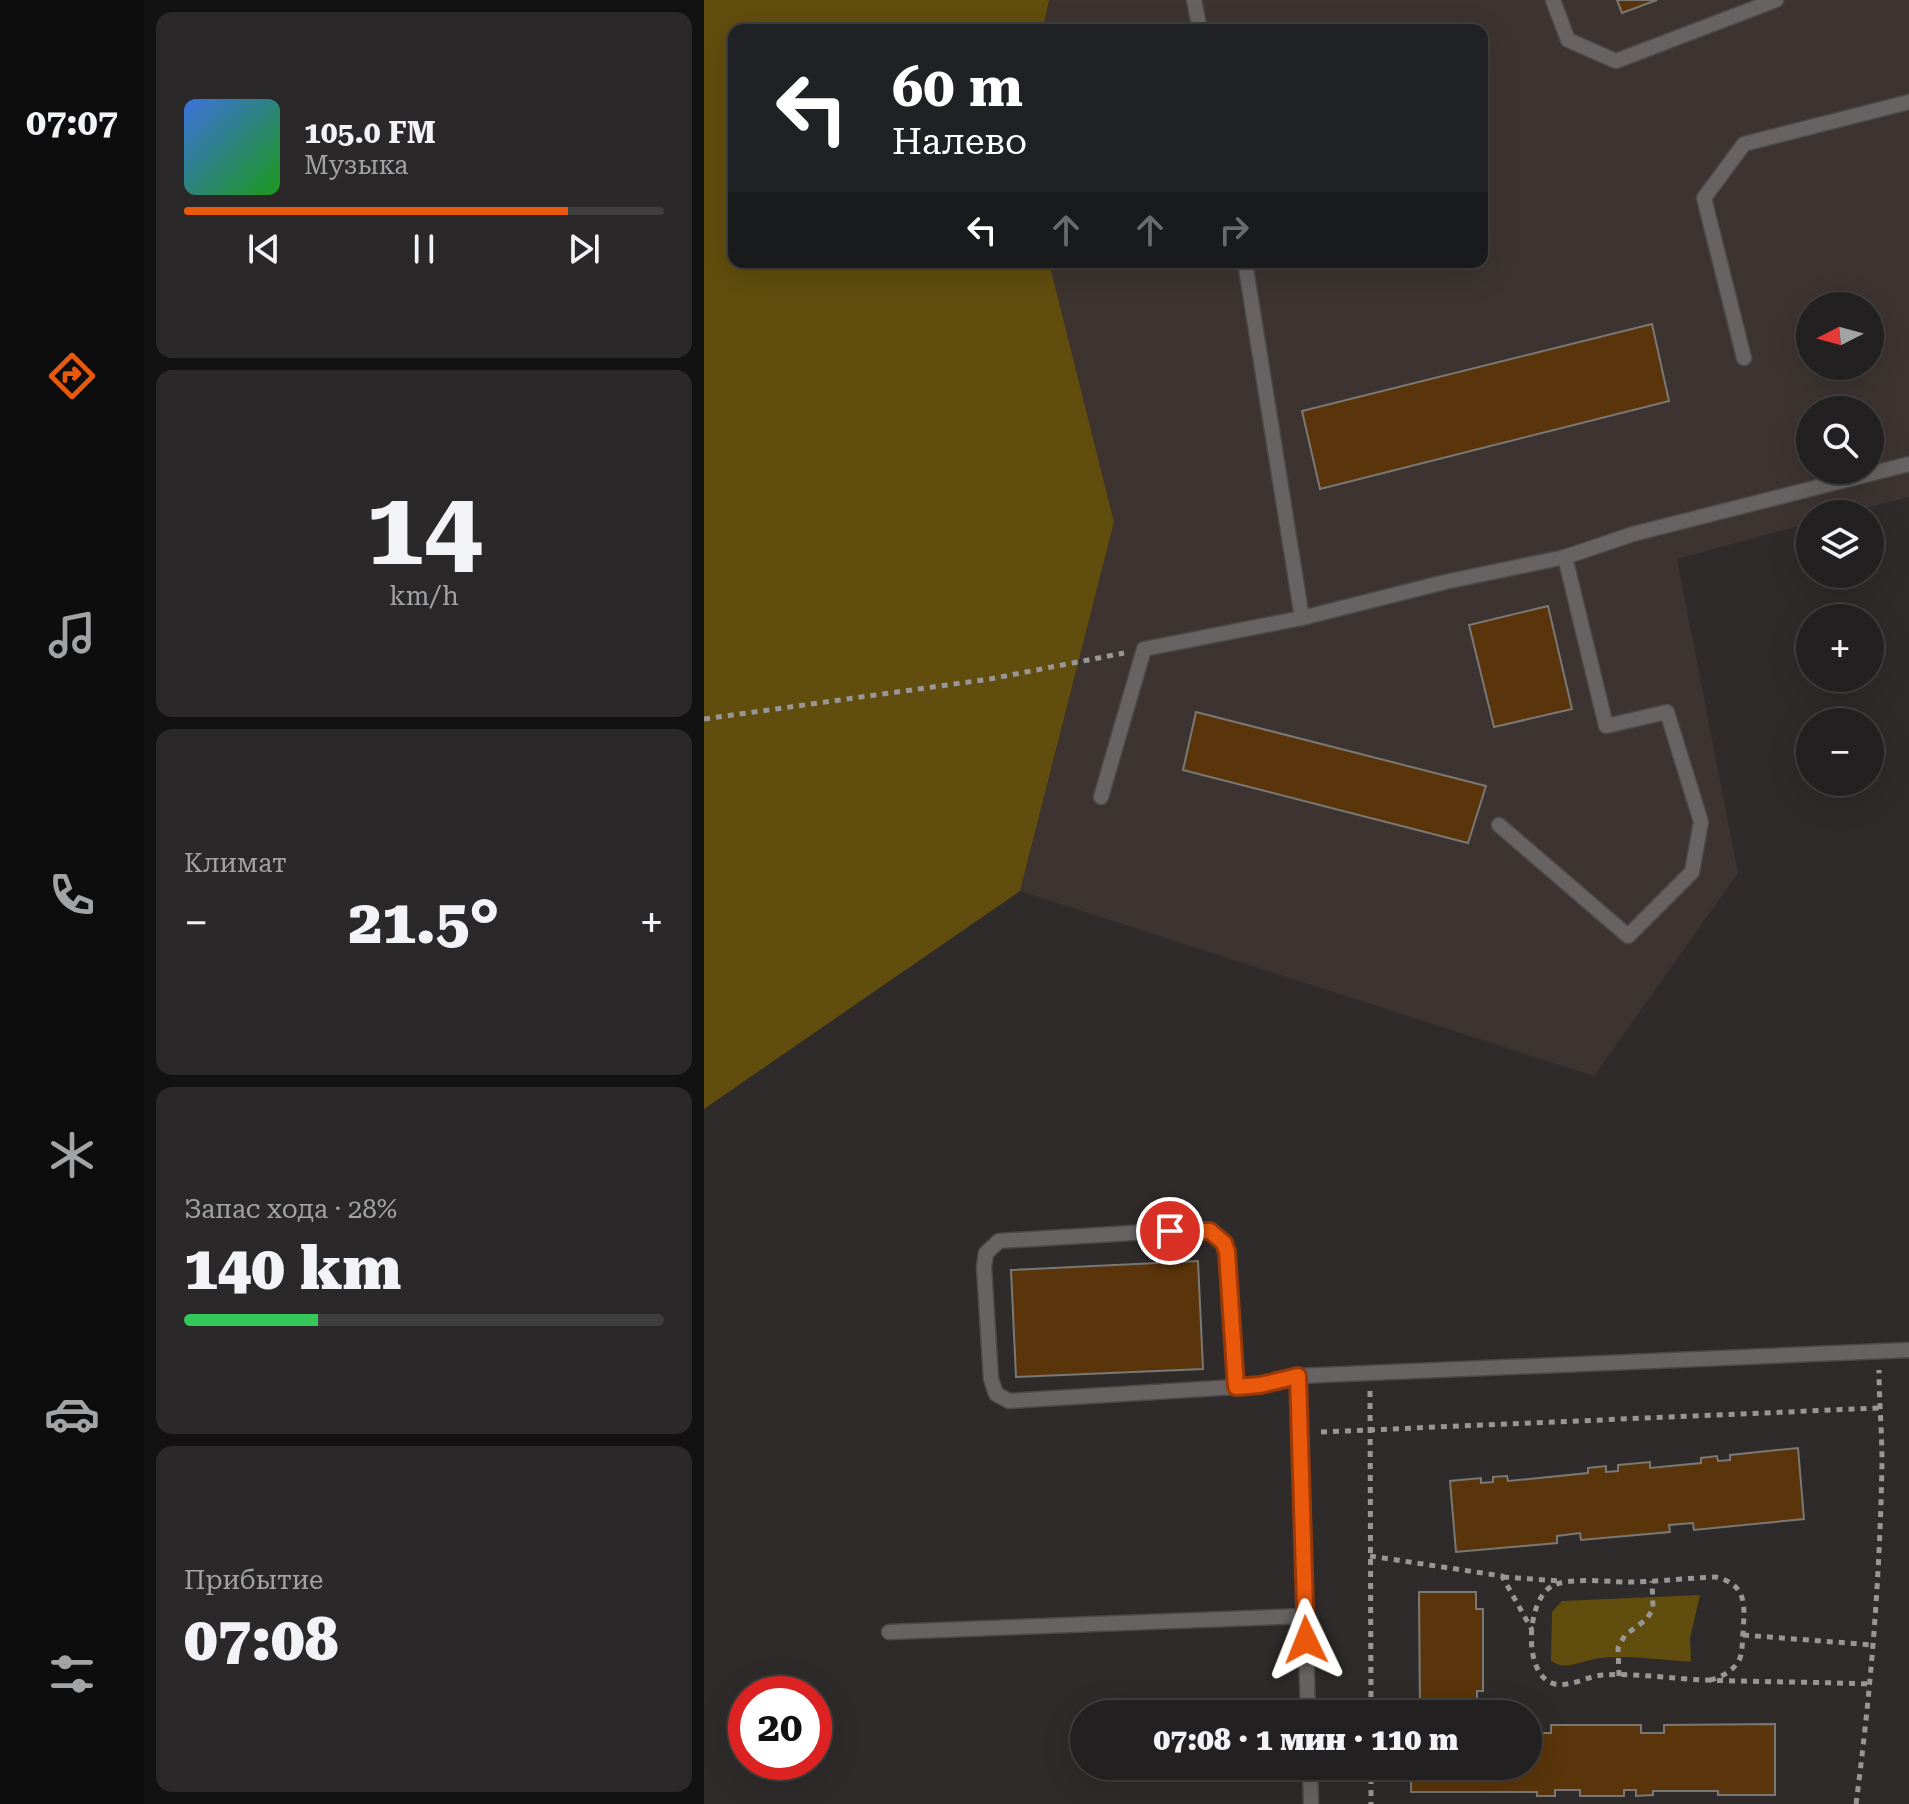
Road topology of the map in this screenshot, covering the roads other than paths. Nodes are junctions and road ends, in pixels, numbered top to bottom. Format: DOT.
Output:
graph roads {
  1 [pos="1194,0"];
  2 [pos="1553,0"];
  3 [pos="1776,0"];
  4 [pos="1199,24"];
  5 [pos="1909,102"];
  6 [pos="1246,268"];
  7 [pos="1744,358"];
  8 [pos="1909,464"];
  9 [pos="1565,557"];
  10 [pos="1302,618"];
  11 [pos="1101,797"];
  12 [pos="1499,825"];
  13 [pos="1909,1350"];
  14 [pos="1298,1376"];
  15 [pos="1236,1387"];
  16 [pos="1305,1616"];
  17 [pos="889,1632"];
  18 [pos="1308,1700"];
  19 [pos="1310,1780"];
  20 [pos="1311,1804"];
  1 -- 4 [label="lane"];
  2 -- 3 [label="lane"];
  5 -- 7 [label="lane"];
  6 -- 10 [label="lane"];
  8 -- 9 [label="lane"];
  9 -- 10 [label="lane"];
  9 -- 12 [label="lane"];
  10 -- 11 [label="lane"];
  13 -- 14 [label="lane"];
  14 -- 15 [label="lane"];
  14 -- 16 [label="lane"];
  15 -- 15 [label="lane"];
  16 -- 17 [label="lane"];
  16 -- 18 [label="lane"];
  19 -- 20 [label="lane"];
}
